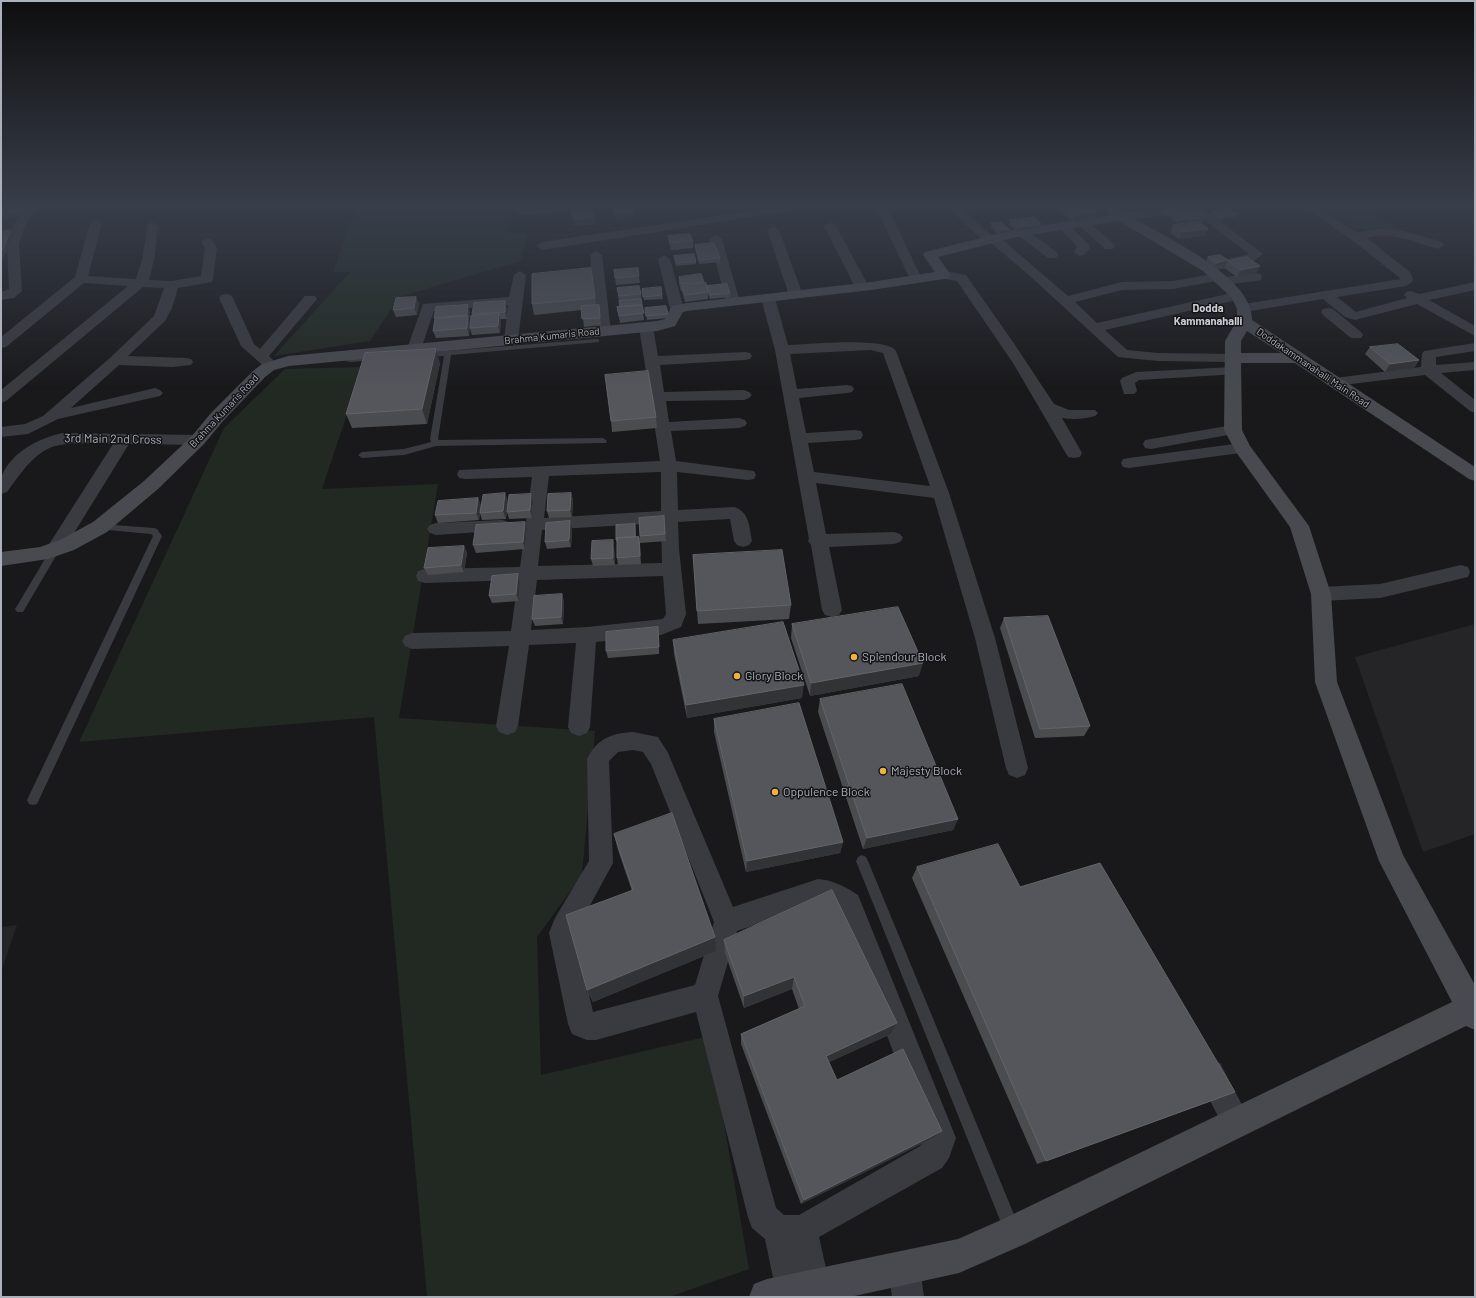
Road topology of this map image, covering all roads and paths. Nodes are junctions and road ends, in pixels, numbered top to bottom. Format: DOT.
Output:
graph roads {
  1 [pos="1208,268"];
  2 [pos="14,269"];
  3 [pos="84,269"];
  4 [pos="146,269"];
  5 [pos="210,269"];
  6 [pos="597,269"];
  7 [pos="666,269"];
  8 [pos="724,269"];
  9 [pos="786,269"];
  10 [pos="852,269"];
  11 [pos="911,269"];
  12 [pos="940,269"];
  13 [pos="1029,269"];
  14 [pos="1397,269"];
  15 [pos="520,275"];
  16 [pos="944,275"];
  17 [pos="1256,277"];
  18 [pos="81,279"];
  19 [pos="916,279"];
  20 [pos="1220,279"];
  21 [pos="142,282"];
  22 [pos="172,285"];
  23 [pos="1395,285"];
  24 [pos="1475,286"];
  25 [pos="862,287"];
  26 [pos="796,295"];
  27 [pos="1,296"];
  28 [pos="1236,296"];
  29 [pos="1327,296"];
  30 [pos="226,298"];
  31 [pos="768,298"];
  32 [pos="1312,298"];
  33 [pos="1418,298"];
  34 [pos="310,299"];
  35 [pos="514,301"];
  36 [pos="1064,301"];
  37 [pos="733,302"];
  38 [pos="677,309"];
  39 [pos="1244,315"];
  40 [pos="646,327"];
  41 [pos="1093,328"];
  42 [pos="1475,332"];
  43 [pos="1356,335"];
  44 [pos="601,336"];
  45 [pos="511,340"];
  46 [pos="1,344"];
  47 [pos="1475,347"];
  48 [pos="414,349"];
  49 [pos="782,350"];
  50 [pos="448,353"];
  51 [pos="341,356"];
  52 [pos="745,356"];
  53 [pos="1298,358"];
  54 [pos="116,360"];
  55 [pos="652,361"];
  56 [pos="186,362"];
  57 [pos="266,362"];
  58 [pos="1233,364"];
  59 [pos="1475,366"];
  60 [pos="1428,370"];
  61 [pos="1335,382"];
  62 [pos="847,389"];
  63 [pos="1129,391"];
  64 [pos="154,393"];
  65 [pos="790,394"];
  66 [pos="744,395"];
  67 [pos="658,397"];
  68 [pos="1,398"];
  69 [pos="1050,408"];
  70 [pos="1475,408"];
  71 [pos="1090,413"];
  72 [pos="53,415"];
  73 [pos="739,423"];
  74 [pos="662,427"];
  75 [pos="1,432"];
  76 [pos="855,435"];
  77 [pos="799,438"];
  78 [pos="124,439"];
  79 [pos="1238,439"];
  80 [pos="198,440"];
  81 [pos="603,441"];
  82 [pos="436,443"];
  83 [pos="1151,444"];
  84 [pos="1074,453"];
  85 [pos="362,455"];
  86 [pos="1129,463"];
  87 [pos="669,466"];
  88 [pos="541,471"];
  89 [pos="465,474"];
  90 [pos="748,475"];
  91 [pos="805,476"];
  92 [pos="1475,476"];
  93 [pos="1,488"];
  94 [pos="941,493"];
  95 [pos="669,518"];
  96 [pos="534,524"];
  97 [pos="100,528"];
  98 [pos="436,529"];
  99 [pos="894,538"];
  100 [pos="743,541"];
  101 [pos="817,541"];
  102 [pos="55,549"];
  103 [pos="1,559"];
  104 [pos="671,569"];
  105 [pos="1461,572"];
  106 [pos="528,573"];
  107 [pos="425,576"];
  108 [pos="1321,594"];
  109 [pos="20,609"];
  110 [pos="832,610"];
  111 [pos="587,635"];
  112 [pos="520,638"];
  113 [pos="412,641"];
  114 [pos="507,726"];
  115 [pos="579,727"];
  116 [pos="1017,768"];
  117 [pos="33,800"];
  118 [pos="862,861"];
  119 [pos="727,922"];
  120 [pos="705,996"];
  121 [pos="1473,1012"];
  122 [pos="1198,1050"];
  123 [pos="1236,1122"];
  124 [pos="791,1230"];
  125 [pos="1013,1232"];
  126 [pos="906,1282"];
  127 [pos="790,1292"];
  1 -- 20 [label="street, Doddakammanahalli Main Road"];
  2 -- 27 [label="street"];
  3 -- 18 [label="street"];
  4 -- 21 [label="street"];
  5 -- 22 [label="street"];
  6 -- 44 [label="street"];
  7 -- 38 [label="street"];
  8 -- 37 [label="street"];
  9 -- 26 [label="street"];
  10 -- 25 [label="street"];
  11 -- 19 [label="street"];
  12 -- 16 [label="street"];
  13 -- 36 [label="street"];
  14 -- 23 [label="street"];
  15 -- 35 [label="street"];
  16 -- 19 [label="street"];
  16 -- 69 [label="street"];
  17 -- 20 [label="street"];
  18 -- 21 [label="street"];
  18 -- 46 [label="street"];
  19 -- 25 [label="street"];
  20 -- 28 [label="street, Doddakammanahalli Main Road"];
  20 -- 36 [label="street"];
  21 -- 22 [label="street"];
  21 -- 68 [label="street"];
  22 -- 54 [label="street"];
  23 -- 29 [label="street"];
  23 -- 33 [label="street"];
  24 -- 33 [label="street"];
  25 -- 26 [label="street"];
  26 -- 31 [label="street"];
  28 -- 39 [label="street, Doddakammanahalli Main Road"];
  28 -- 41 [label="street"];
  29 -- 32 [label="street"];
  29 -- 33 [label="street"];
  30 -- 57 [label="street"];
  31 -- 37 [label="street"];
  31 -- 49 [label="street"];
  32 -- 39 [label="street"];
  32 -- 43 [label="street"];
  33 -- 42 [label="street"];
  34 -- 57 [label="street"];
  35 -- 45 [label="street"];
  35 -- 48 [label="street"];
  36 -- 41 [label="street"];
  37 -- 38 [label="street"];
  38 -- 40 [label="street, Brahma Kumaris Road"];
  39 -- 53 [label="street, Doddakammanahalli Main Road"];
  39 -- 58 [label="street"];
  40 -- 44 [label="street, Brahma Kumaris Road"];
  40 -- 55 [label="street"];
  41 -- 58 [label="street"];
  44 -- 45 [label="street, Brahma Kumaris Road"];
  44 -- 50 [label="lane"];
  45 -- 48 [label="street, Brahma Kumaris Road"];
  47 -- 60 [label="street"];
  48 -- 51 [label="street, Brahma Kumaris Road"];
  49 -- 65 [label="street"];
  49 -- 94 [label="street"];
  50 -- 51 [label="lane"];
  50 -- 82 [label="lane"];
  51 -- 57 [label="street, Brahma Kumaris Road"];
  52 -- 55 [label="street"];
  53 -- 58 [label="street"];
  53 -- 61 [label="street, Doddakammanahalli Main Road"];
  54 -- 56 [label="street"];
  54 -- 72 [label="street"];
  55 -- 67 [label="street"];
  57 -- 80 [label="street, Brahma Kumaris Road"];
  58 -- 63 [label="street"];
  58 -- 79 [label="street"];
  59 -- 60 [label="street"];
  60 -- 61 [label="street"];
  60 -- 70 [label="street"];
  61 -- 92 [label="street, Doddakammanahalli Main Road"];
  62 -- 65 [label="street"];
  64 -- 72 [label="street"];
  65 -- 77 [label="street"];
  66 -- 67 [label="street"];
  67 -- 74 [label="street"];
  69 -- 71 [label="street"];
  69 -- 84 [label="street"];
  72 -- 75 [label="street"];
  73 -- 74 [label="street"];
  74 -- 87 [label="street"];
  76 -- 77 [label="street"];
  77 -- 91 [label="street"];
  78 -- 80 [label="street, 3rd Main 2nd Cross"];
  78 -- 93 [label="street, 3rd Main 2nd Cross"];
  78 -- 102 [label="street"];
  79 -- 83 [label="street"];
  79 -- 86 [label="street"];
  79 -- 108 [label="street"];
  80 -- 97 [label="street, Brahma Kumaris Road"];
  81 -- 82 [label="lane"];
  82 -- 85 [label="lane"];
  87 -- 88 [label="street"];
  87 -- 90 [label="street"];
  87 -- 95 [label="street"];
  88 -- 89 [label="street"];
  88 -- 96 [label="street"];
  91 -- 94 [label="street"];
  91 -- 101 [label="street"];
  94 -- 116 [label="street"];
  95 -- 96 [label="street"];
  95 -- 100 [label="street"];
  95 -- 104 [label="street"];
  96 -- 98 [label="street"];
  96 -- 106 [label="street"];
  97 -- 102 [label="street, Brahma Kumaris Road"];
  97 -- 117 [label="lane"];
  99 -- 101 [label="street"];
  101 -- 110 [label="street"];
  102 -- 103 [label="street, Brahma Kumaris Road"];
  102 -- 109 [label="lane"];
  104 -- 106 [label="street"];
  104 -- 111 [label="street"];
  105 -- 108 [label="street"];
  106 -- 107 [label="street"];
  106 -- 112 [label="street"];
  108 -- 121 [label="street"];
  111 -- 112 [label="street"];
  111 -- 115 [label="street"];
  112 -- 113 [label="street"];
  112 -- 114 [label="street"];
  118 -- 125 [label="lane"];
  119 -- 120 [label="street"];
  119 -- 120 [label="street"];
  119 -- 124 [label="street"];
  120 -- 124 [label="street"];
  121 -- 123 [label="street"];
  122 -- 123 [label="street"];
  123 -- 125 [label="street"];
  124 -- 127 [label="street"];
  125 -- 126 [label="street"];
  126 -- 127 [label="street"];
}
